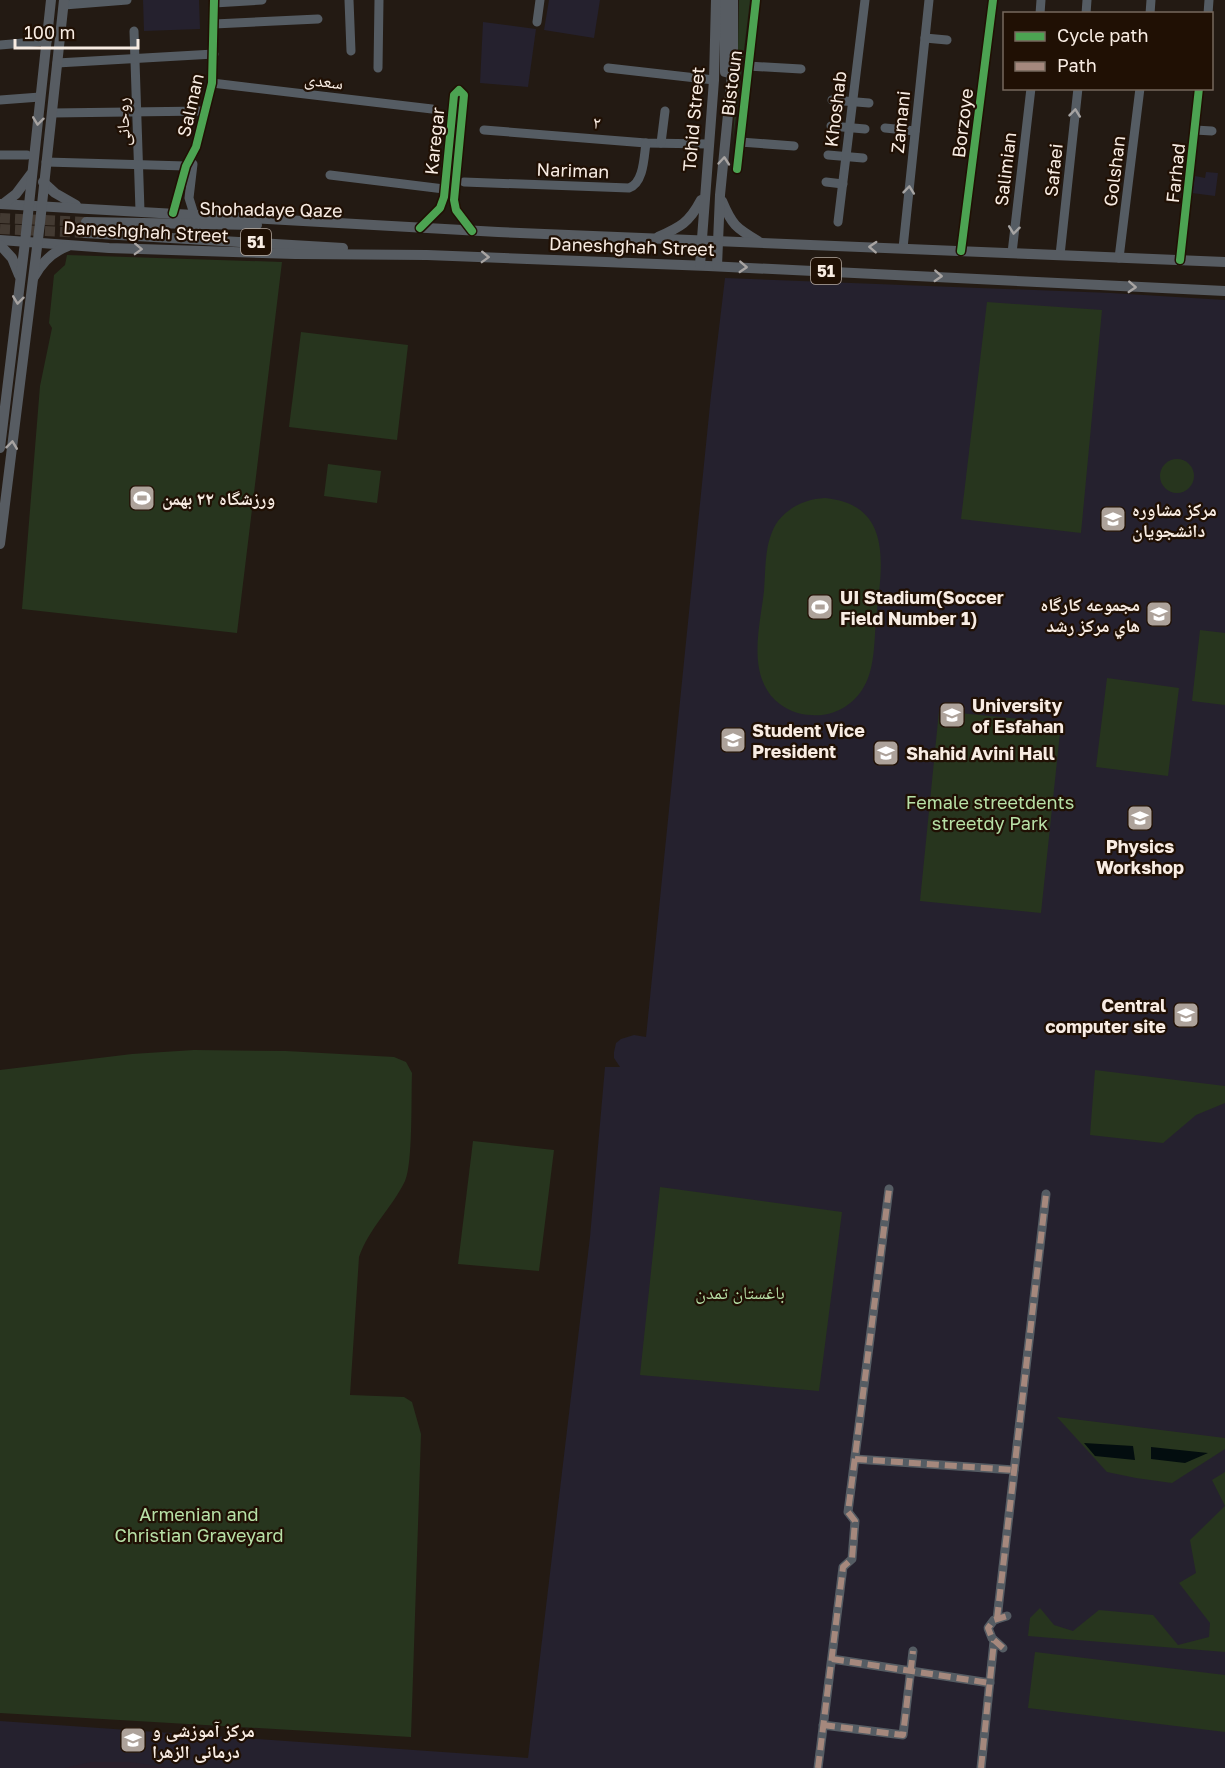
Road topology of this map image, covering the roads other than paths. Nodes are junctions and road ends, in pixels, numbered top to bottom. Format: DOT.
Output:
graph roads {
  1 [pos="51,0"];
  2 [pos="126,0"];
  3 [pos="262,0"];
  4 [pos="349,0"];
  5 [pos="379,0"];
  6 [pos="540,0"];
  7 [pos="716,0"];
  8 [pos="725,0"];
  9 [pos="733,0"];
  10 [pos="756,0"];
  11 [pos="865,0"];
  12 [pos="929,0"];
  13 [pos="993,0"];
  14 [pos="214,1"];
  15 [pos="64,2"];
  16 [pos="318,18"];
  17 [pos="537,22"];
  18 [pos="214,24"];
  19 [pos="134,31"];
  20 [pos="925,38"];
  21 [pos="947,39"];
  22 [pos="47,41"];
  23 [pos="0,45"];
  24 [pos="351,51"];
  25 [pos="214,54"];
  26 [pos="135,59"];
  27 [pos="57,63"];
  28 [pos="748,66"];
  29 [pos="378,68"];
  30 [pos="608,68"];
  31 [pos="732,68"];
  32 [pos="801,69"];
  33 [pos="714,80"];
  34 [pos="212,83"];
  35 [pos="1031,90"];
  36 [pos="1078,90"];
  37 [pos="1140,90"];
  38 [pos="1199,90"];
  39 [pos="40,97"];
  40 [pos="0,100"];
  41 [pos="832,100"];
  42 [pos="853,101"];
  43 [pos="869,103"];
  44 [pos="432,109"];
  45 [pos="138,111"];
  46 [pos="205,111"];
  47 [pos="665,111"];
  48 [pos="51,113"];
  49 [pos="831,126"];
  50 [pos="850,127"];
  51 [pos="885,128"];
  52 [pos="865,129"];
  53 [pos="484,130"];
  54 [pos="1195,130"];
  55 [pos="915,131"];
  56 [pos="1212,131"];
  57 [pos="740,142"];
  58 [pos="646,143"];
  59 [pos="661,143"];
  60 [pos="708,144"];
  61 [pos="794,146"];
  62 [pos="196,147"];
  63 [pos="0,155"];
  64 [pos="30,155"];
  65 [pos="828,155"];
  66 [pos="846,156"];
  67 [pos="863,158"];
  68 [pos="46,162"];
  69 [pos="140,165"];
  70 [pos="186,166"];
  71 [pos="736,169"];
  72 [pos="31,174"];
  73 [pos="330,175"];
  74 [pos="464,182"];
  75 [pos="826,183"];
  76 [pos="843,184"];
  77 [pos="444,189"];
  78 [pos="30,192"];
  79 [pos="42,194"];
  80 [pos="704,194"];
  81 [pos="720,195"];
  82 [pos="178,198"];
  83 [pos="189,198"];
  84 [pos="1,204"];
  85 [pos="29,204"];
  86 [pos="82,207"];
  87 [pos="113,209"];
  88 [pos="140,211"];
  89 [pos="173,213"];
  90 [pos="194,214"];
  91 [pos="86,222"];
  92 [pos="838,222"];
  93 [pos="420,228"];
  94 [pos="472,231"];
  95 [pos="85,233"];
  96 [pos="655,238"];
  97 [pos="0,240"];
  98 [pos="701,240"];
  99 [pos="719,240"];
  100 [pos="759,241"];
  101 [pos="25,242"];
  102 [pos="37,242"];
  103 [pos="0,245"];
  104 [pos="68,245"];
  105 [pos="109,248"];
  106 [pos="903,248"];
  107 [pos="961,250"];
  108 [pos="1012,253"];
  109 [pos="427,255"];
  110 [pos="1060,255"];
  111 [pos="1119,258"];
  112 [pos="1180,260"];
  113 [pos="1225,262"];
  114 [pos="700,265"];
  115 [pos="717,266"];
  116 [pos="26,280"];
  117 [pos="1225,291"];
  118 [pos="0,448"];
  119 [pos="0,544"];
  120 [pos="889,1190"];
  121 [pos="1046,1194"];
  122 [pos="855,1459"];
  123 [pos="1014,1470"];
  124 [pos="994,1641"];
  125 [pos="1004,1648"];
  126 [pos="913,1651"];
  127 [pos="832,1659"];
  128 [pos="910,1671"];
  129 [pos="990,1683"];
  130 [pos="824,1725"];
  131 [pos="818,1768"];
  132 [pos="981,1768"];
  1 -- 22 [label="main road"];
  2 -- 15 [label="street"];
  3 -- 14 [label="street"];
  4 -- 24 [label="street"];
  5 -- 29 [label="street"];
  6 -- 17 [label="street"];
  7 -- 33 [label="main road, Tohid Street"];
  8 -- 31 [label="main road"];
  9 -- 31 [label="main road, Tohid Street"];
  10 -- 28 [label="street, Bistoun"];
  11 -- 42 [label="street, Khoshab"];
  12 -- 20 [label="street, Zamani"];
  13 -- 107 [label="street, Borzoye"];
  14 -- 18 [label="street, Salman"];
  15 -- 27 [label="main road"];
  16 -- 18 [label="street"];
  18 -- 25 [label="street, Salman"];
  19 -- 26 [label="street, روحانی"];
  20 -- 21 [label="street"];
  20 -- 55 [label="street, Zamani"];
  22 -- 23 [label="street"];
  22 -- 39 [label="main road"];
  25 -- 26 [label="street"];
  25 -- 34 [label="street, Salman"];
  26 -- 27 [label="street"];
  26 -- 45 [label="street, روحانی"];
  27 -- 48 [label="main road"];
  28 -- 32 [label="street"];
  28 -- 57 [label="street, Bistoun"];
  30 -- 33 [label="street"];
  81 -- 31 [label="main road, Tohid Street, one-way"];
  33 -- 60 [label="main road, Tohid Street"];
  34 -- 44 [label="street, سعدی"];
  34 -- 46 [label="street, Salman"];
  35 -- 108 [label="street, Salimian, one-way"];
  110 -- 36 [label="street, Safaei, one-way"];
  37 -- 111 [label="street, Golshan"];
  38 -- 54 [label="street, Farhad"];
  39 -- 40 [label="street"];
  39 -- 64 [label="main road, one-way"];
  41 -- 42 [label="street"];
  42 -- 43 [label="street"];
  42 -- 50 [label="street, Khoshab"];
  45 -- 46 [label="street"];
  45 -- 48 [label="street"];
  45 -- 69 [label="street, روحانی"];
  46 -- 62 [label="street, Salman"];
  47 -- 59 [label="street"];
  48 -- 68 [label="main road"];
  49 -- 50 [label="street"];
  50 -- 52 [label="street"];
  50 -- 66 [label="street, Khoshab"];
  51 -- 55 [label="street"];
  53 -- 58 [label="street, ۲"];
  54 -- 56 [label="street"];
  54 -- 112 [label="street, Farhad"];
  106 -- 55 [label="street, Zamani, one-way"];
  57 -- 61 [label="street"];
  57 -- 71 [label="street, Bistoun"];
  58 -- 59 [label="street, ۲"];
  58 -- 74 [label="street, Nariman"];
  59 -- 60 [label="street, ۲"];
  60 -- 80 [label="main road, Tohid Street"];
  62 -- 70 [label="street, Salman"];
  62 -- 83 [label="street"];
  63 -- 64 [label="street"];
  64 -- 72 [label="main road"];
  65 -- 66 [label="street"];
  66 -- 67 [label="street"];
  66 -- 76 [label="street, Khoshab"];
  68 -- 69 [label="street"];
  68 -- 79 [label="main road"];
  69 -- 70 [label="street"];
  69 -- 88 [label="street, روحانی"];
  70 -- 82 [label="street, Salman"];
  72 -- 78 [label="main road"];
  72 -- 84 [label="main road"];
  73 -- 77 [label="street"];
  75 -- 76 [label="street"];
  76 -- 92 [label="street, Khoshab"];
  77 -- 93 [label="street, Karegar"];
  77 -- 94 [label="street, Karegar"];
  78 -- 79 [label="main road"];
  78 -- 85 [label="main road"];
  79 -- 85 [label="main road"];
  79 -- 86 [label="main road, Daneshghah Street"];
  79 -- 86 [label="main road"];
  79 -- 102 [label="main road"];
  80 -- 96 [label="main road"];
  80 -- 98 [label="main road, Tohid Street"];
  81 -- 99 [label="main road, Tohid Street"];
  81 -- 100 [label="main road"];
  82 -- 83 [label="street"];
  82 -- 89 [label="street, Salman"];
  83 -- 90 [label="street"];
  84 -- 85 [label="main road"];
  85 -- 101 [label="main road"];
  86 -- 87 [label="main road, Daneshghah Street"];
  87 -- 88 [label="main road, Daneshghah Street"];
  87 -- 105 [label="main road"];
  88 -- 89 [label="main road, Daneshghah Street"];
  89 -- 90 [label="main road, Daneshghah Street"];
  90 -- 93 [label="main road, Daneshghah Street"];
  91 -- 93 [label="main road, Shohadaye Qaze / 51"];
  93 -- 94 [label="main road, Daneshghah Street / 51"];
  94 -- 96 [label="main road, Daneshghah Street / 51"];
  95 -- 109 [label="main road, Shohadaye Qaze / 51"];
  96 -- 98 [label="main road, Daneshghah Street / 51"];
  97 -- 101 [label="main road, Daneshghah Street"];
  98 -- 99 [label="main road, 51"];
  98 -- 114 [label="main road, Tohid Street"];
  99 -- 100 [label="main road, Daneshghah Street / 51"];
  99 -- 115 [label="main road, Tohid Street"];
  106 -- 100 [label="main road, Daneshghah Street / 51, one-way"];
  101 -- 102 [label="main road, Daneshghah Street"];
  101 -- 116 [label="main road"];
  102 -- 104 [label="main road, Daneshghah Street"];
  102 -- 116 [label="main road"];
  103 -- 116 [label="main road"];
  104 -- 105 [label="main road, Daneshghah Street"];
  104 -- 116 [label="main road"];
  105 -- 109 [label="main road, Daneshghah Street, one-way"];
  106 -- 107 [label="main road, Daneshghah Street / 51"];
  107 -- 108 [label="main road, Daneshghah Street / 51"];
  108 -- 110 [label="main road, Daneshghah Street / 51"];
  109 -- 114 [label="main road, Daneshghah Street / 51, one-way"];
  110 -- 111 [label="main road, Daneshghah Street / 51"];
  111 -- 112 [label="main road, Daneshghah Street / 51"];
  112 -- 113 [label="main road, Daneshghah Street / 51"];
  114 -- 115 [label="main road, Daneshghah Street / 51"];
  115 -- 117 [label="main road, Daneshghah Street / 51, one-way"];
  116 -- 118 [label="main road, one-way"];
  119 -- 116 [label="main road, one-way"];
  120 -- 122 [label="street"];
  121 -- 123 [label="street"];
  122 -- 123 [label="street"];
  122 -- 127 [label="street"];
  123 -- 124 [label="street"];
  124 -- 125 [label="street"];
  124 -- 129 [label="street"];
  126 -- 128 [label="street"];
  127 -- 128 [label="street"];
  127 -- 130 [label="street"];
  128 -- 129 [label="street"];
  128 -- 130 [label="street"];
  129 -- 132 [label="street"];
  130 -- 131 [label="street"];
}
